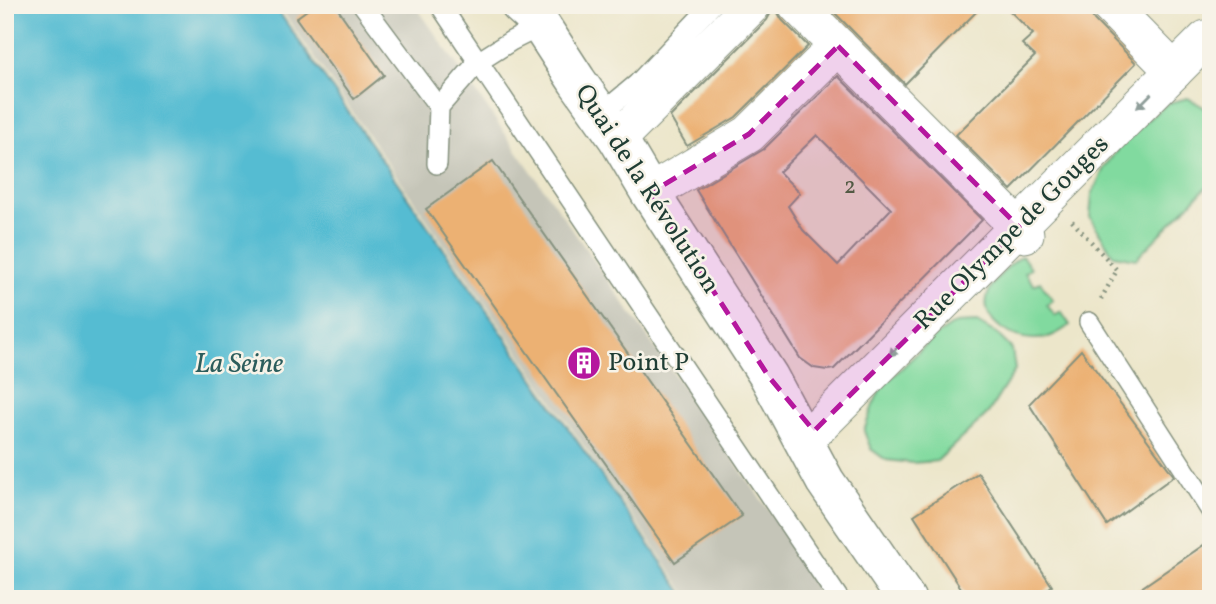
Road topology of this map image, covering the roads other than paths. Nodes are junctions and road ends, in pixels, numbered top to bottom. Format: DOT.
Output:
graph roads {
  1 [pos="363,5"];
  2 [pos="440,5"];
  3 [pos="712,5"];
  4 [pos="752,5"];
  5 [pos="797,5"];
  6 [pos="1109,5"];
  7 [pos="533,14"];
  8 [pos="1211,38"];
  9 [pos="838,46"];
  10 [pos="478,62"];
  11 [pos="1174,71"];
  12 [pos="439,107"];
  13 [pos="610,127"];
  14 [pos="437,164"];
  15 [pos="650,193"];
  16 [pos="1022,231"];
  17 [pos="1090,322"];
  18 [pos="769,377"];
  19 [pos="814,431"];
  20 [pos="1211,511"];
  21 [pos="839,599"];
  22 [pos="906,599"];
  23 [pos="932,599"];
  1 -- 12 [label="lane"];
  2 -- 10 [label="lane"];
  3 -- 13 [label="lane"];
  4 -- 13 [label="street"];
  5 -- 9 [label="street"];
  6 -- 11 [label="street"];
  7 -- 10 [label="lane"];
  7 -- 13 [label="main road, Quai de la Révolution"];
  8 -- 11 [label="street, Rue Olympe de Gouges"];
  9 -- 15 [label="street"];
  9 -- 16 [label="street"];
  10 -- 12 [label="lane"];
  10 -- 21 [label="lane"];
  11 -- 16 [label="street, Rue Olympe de Gouges, one-way"];
  12 -- 14 [label="lane"];
  13 -- 15 [label="main road, Quai de la Révolution"];
  15 -- 18 [label="main road, Quai de la Révolution"];
  16 -- 19 [label="street, Rue Olympe de Gouges, one-way"];
  17 -- 20 [label="lane"];
  18 -- 19 [label="main road, Quai de la Révolution"];
  18 -- 22 [label="main road, Quai de la Révolution"];
  19 -- 23 [label="main road, Quai de la Révolution"];
}
